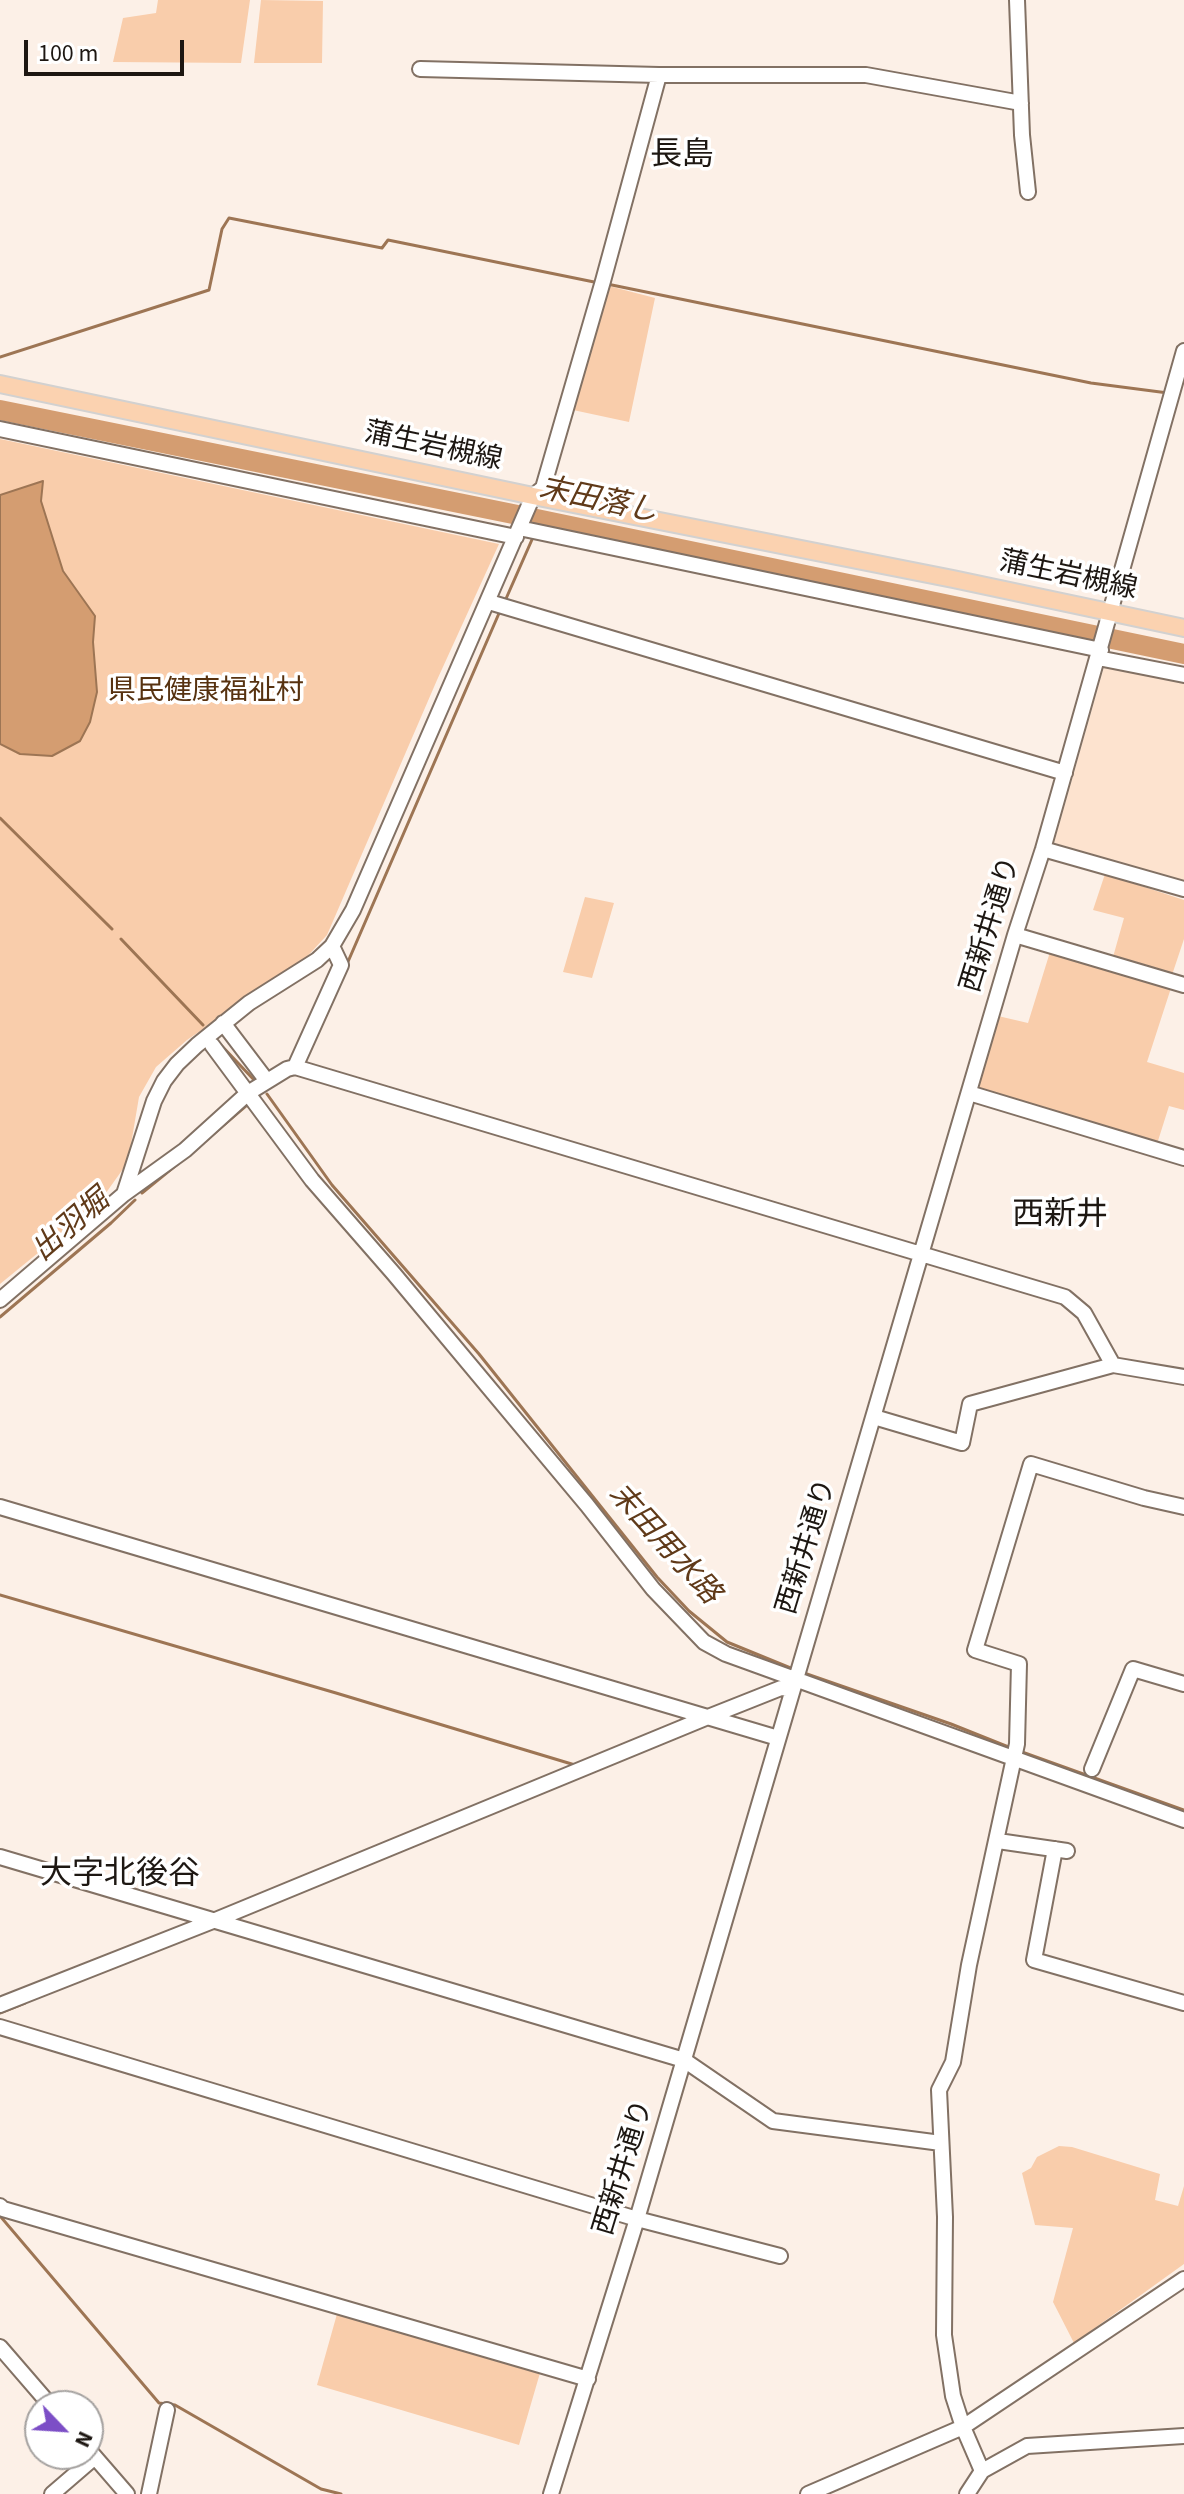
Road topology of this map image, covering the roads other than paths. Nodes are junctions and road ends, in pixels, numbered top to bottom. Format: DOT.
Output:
graph roads {
  1 [pos="1017,0"];
  2 [pos="420,69"];
  3 [pos="659,75"];
  4 [pos="1021,103"];
  5 [pos="1028,192"];
  6 [pos="1184,351"];
  7 [pos="0,384"];
  8 [pos="0,429"];
  9 [pos="533,496"];
  10 [pos="518,532"];
  11 [pos="489,602"];
  12 [pos="1110,613"];
  13 [pos="1184,628"];
  14 [pos="1099,654"];
  15 [pos="1184,675"];
  16 [pos="1065,773"];
  17 [pos="1043,849"];
  18 [pos="1184,889"];
  19 [pos="1015,935"];
  20 [pos="332,946"];
  21 [pos="1184,985"];
  22 [pos="223,1023"];
  23 [pos="212,1045"];
  24 [pos="295,1067"];
  25 [pos="267,1081"];
  26 [pos="248,1093"];
  27 [pos="969,1093"];
  28 [pos="1184,1158"];
  29 [pos="124,1194"];
  30 [pos="920,1255"];
  31 [pos="0,1300"];
  32 [pos="1113,1365"];
  33 [pos="1184,1377"];
  34 [pos="874,1417"];
  35 [pos="0,1507"];
  36 [pos="1184,1507"];
  37 [pos="794,1684"];
  38 [pos="1184,1684"];
  39 [pos="708,1717"];
  40 [pos="778,1738"];
  41 [pos="1014,1759"];
  42 [pos="1092,1769"];
  43 [pos="1184,1820"];
  44 [pos="998,1841"];
  45 [pos="0,1857"];
  46 [pos="213,1921"];
  47 [pos="1184,2003"];
  48 [pos="0,2005"];
  49 [pos="0,2027"];
  50 [pos="684,2060"];
  51 [pos="941,2143"];
  52 [pos="0,2206"];
  53 [pos="637,2219"];
  54 [pos="780,2256"];
  55 [pos="1184,2279"];
  56 [pos="0,2347"];
  57 [pos="588,2379"];
  58 [pos="37,2390"];
  59 [pos="167,2410"];
  60 [pos="963,2427"];
  61 [pos="1184,2436"];
  62 [pos="104,2468"];
  63 [pos="75,2470"];
  64 [pos="982,2471"];
  65 [pos="52,2494"];
  66 [pos="127,2494"];
  67 [pos="149,2494"];
  68 [pos="551,2494"];
  69 [pos="808,2494"];
  70 [pos="967,2494"];
  1 -- 4 [label="street"];
  2 -- 3 [label="street"];
  3 -- 4 [label="street"];
  3 -- 9 [label="street"];
  4 -- 5 [label="street"];
  6 -- 12 [label="street, 西新井通り"];
  7 -- 9 [label="main road, 蒲生岩槻線"];
  8 -- 10 [label="street"];
  9 -- 10 [label="street"];
  9 -- 12 [label="main road, 蒲生岩槻線"];
  10 -- 11 [label="street"];
  10 -- 14 [label="street"];
  11 -- 16 [label="street"];
  11 -- 20 [label="street"];
  12 -- 13 [label="main road, 蒲生岩槻線"];
  12 -- 14 [label="street, 西新井通り"];
  14 -- 15 [label="street"];
  14 -- 16 [label="street, 西新井通り"];
  16 -- 17 [label="street, 西新井通り"];
  17 -- 18 [label="street"];
  17 -- 19 [label="street, 西新井通り"];
  19 -- 21 [label="street"];
  19 -- 27 [label="street, 西新井通り"];
  20 -- 22 [label="street"];
  20 -- 24 [label="street"];
  22 -- 25 [label="street"];
  22 -- 29 [label="street"];
  23 -- 26 [label="street"];
  24 -- 25 [label="street"];
  24 -- 30 [label="street"];
  25 -- 26 [label="street"];
  26 -- 29 [label="street"];
  26 -- 37 [label="street"];
  27 -- 28 [label="street"];
  27 -- 30 [label="street, 西新井通り"];
  29 -- 31 [label="street"];
  30 -- 32 [label="street"];
  30 -- 34 [label="street, 西新井通り"];
  32 -- 33 [label="street"];
  32 -- 34 [label="street"];
  34 -- 37 [label="street, 西新井通り"];
  35 -- 39 [label="street"];
  36 -- 41 [label="street"];
  37 -- 39 [label="street"];
  37 -- 40 [label="street, 西新井通り"];
  37 -- 41 [label="street"];
  38 -- 42 [label="street"];
  39 -- 40 [label="street"];
  39 -- 46 [label="street"];
  40 -- 50 [label="street, 西新井通り"];
  41 -- 43 [label="street"];
  41 -- 44 [label="street"];
  44 -- 47 [label="street"];
  44 -- 51 [label="street"];
  45 -- 46 [label="street"];
  46 -- 48 [label="street"];
  46 -- 50 [label="street"];
  49 -- 53 [label="street"];
  50 -- 51 [label="street"];
  50 -- 53 [label="street, 西新井通り"];
  51 -- 60 [label="street"];
  52 -- 57 [label="street"];
  53 -- 54 [label="street"];
  53 -- 57 [label="street, 西新井通り"];
  55 -- 60 [label="street"];
  56 -- 58 [label="street"];
  57 -- 68 [label="street, 西新井通り"];
  59 -- 67 [label="street"];
  60 -- 64 [label="street"];
  60 -- 69 [label="street"];
  61 -- 64 [label="street"];
  62 -- 66 [label="street"];
  63 -- 65 [label="street"];
  64 -- 70 [label="street"];
}
